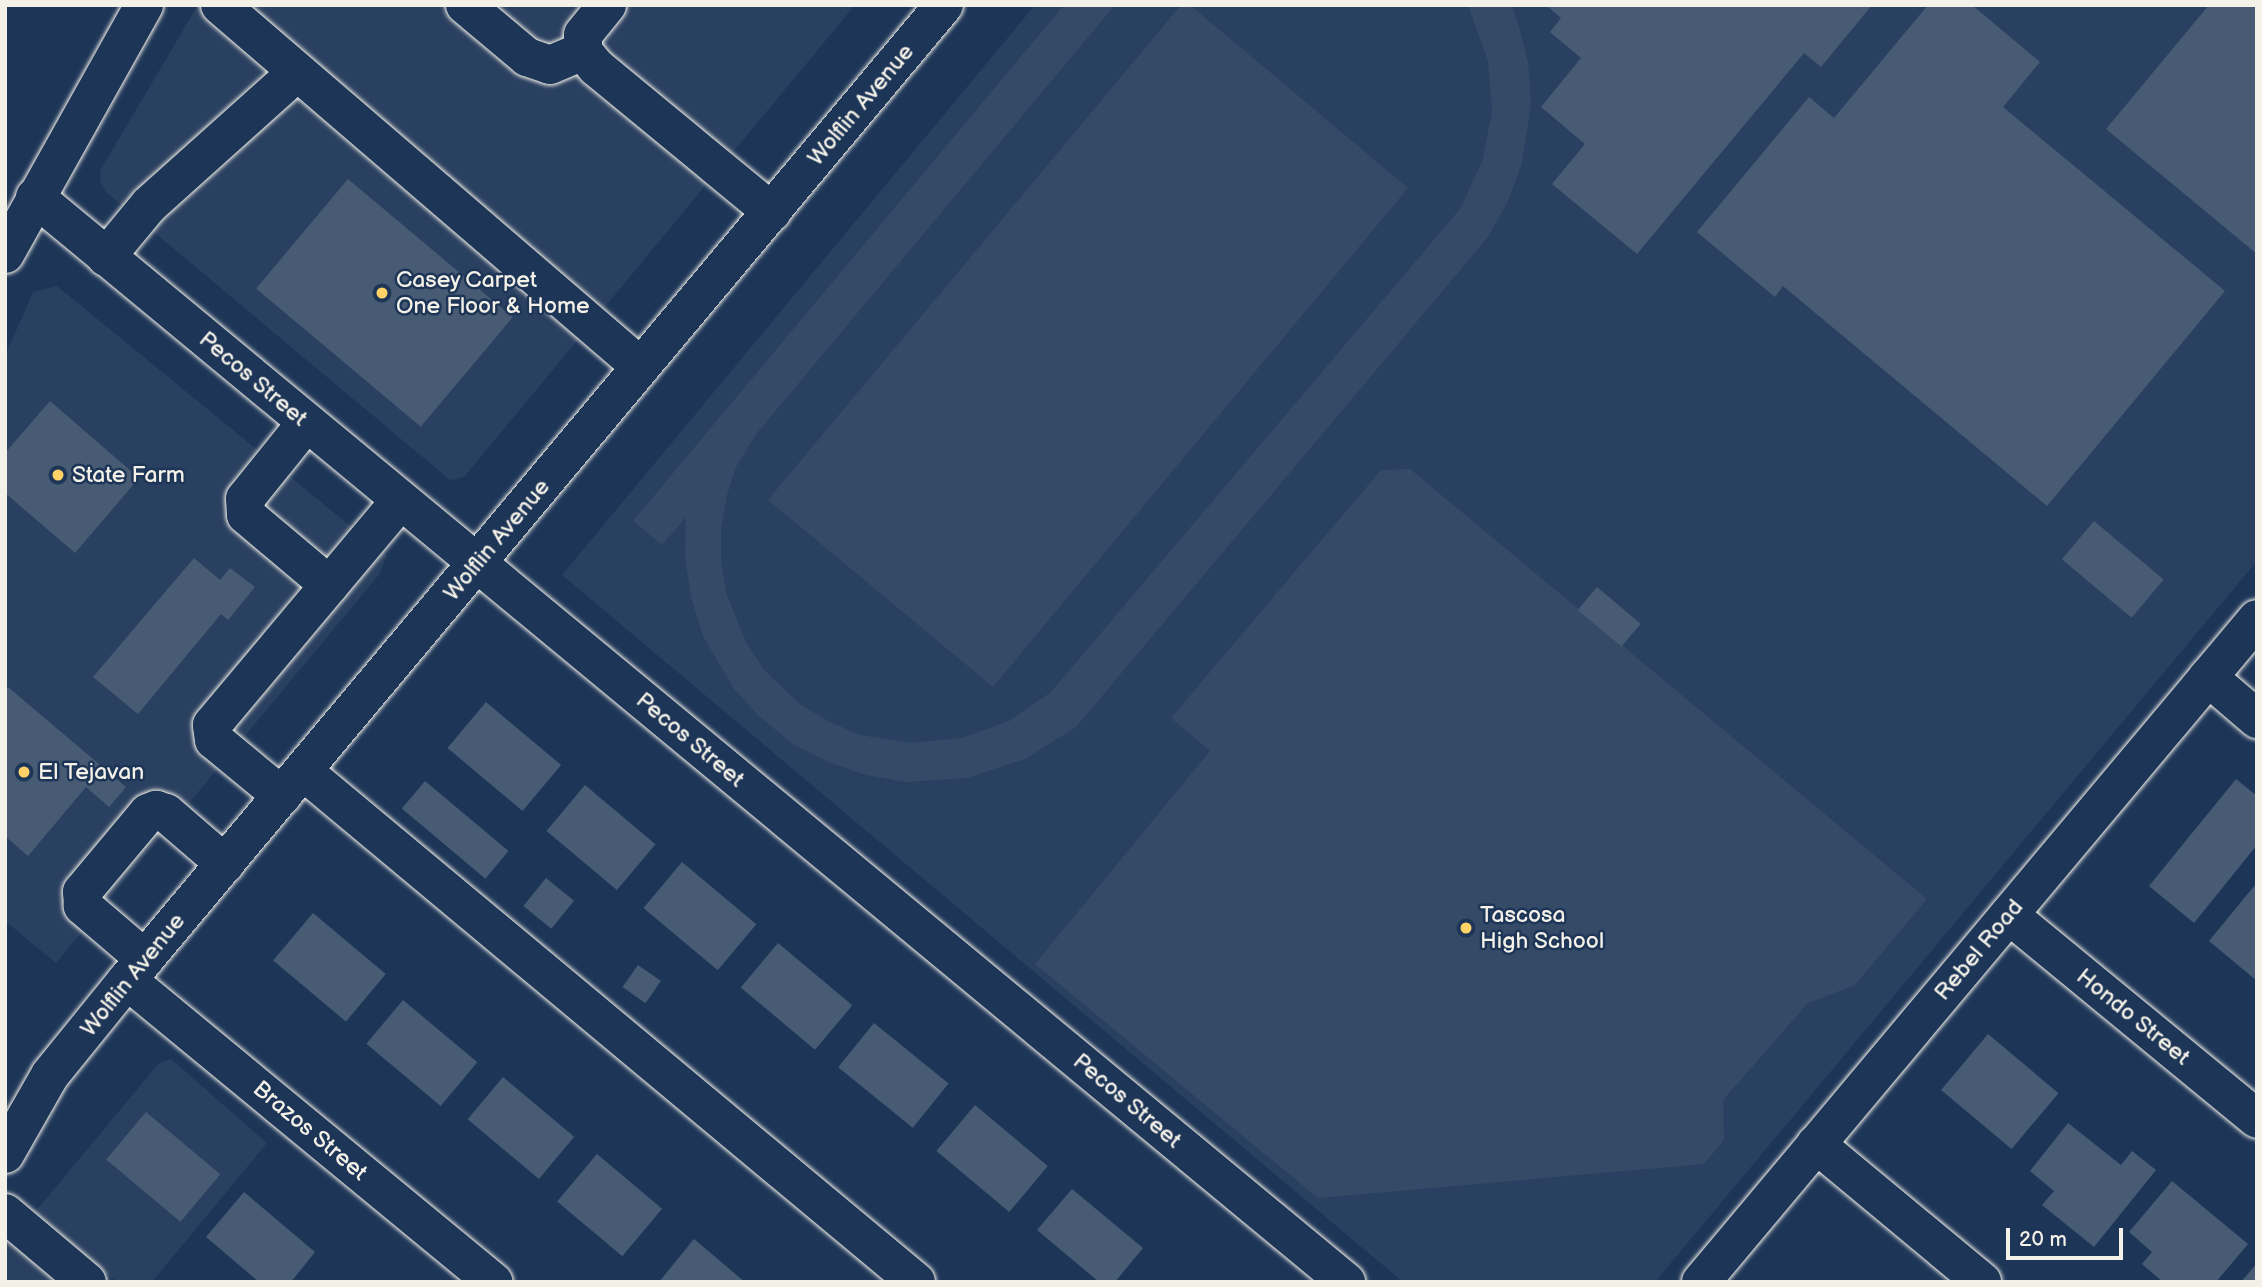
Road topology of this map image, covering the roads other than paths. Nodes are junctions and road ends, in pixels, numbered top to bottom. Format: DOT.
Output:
graph roads {
  1 [pos="145,5"];
  2 [pos="220,5"];
  3 [pos="465,5"];
  4 [pos="607,5"];
  5 [pos="944,5"];
  6 [pos="583,51"];
  7 [pos="298,72"];
  8 [pos="35,197"];
  9 [pos="772,212"];
  10 [pos="5,254"];
  11 [pos="106,257"];
  12 [pos="641,367"];
  13 [pos="306,423"];
  14 [pos="400,501"];
  15 [pos="476,564"];
  16 [pos="329,585"];
  17 [pos="2257,619"];
  18 [pos="2208,677"];
  19 [pos="2257,719"];
  20 [pos="292,783"];
  21 [pos="225,864"];
  22 [pos="2009,915"];
  23 [pos="136,969"];
  24 [pos="50,1076"];
  25 [pos="5,1113"];
  26 [pos="2257,1119"];
  27 [pos="1816,1144"];
  28 [pos="5,1154"];
  29 [pos="5,1213"];
  30 [pos="76,1278"];
  31 [pos="493,1282"];
  32 [pos="916,1282"];
  33 [pos="1346,1282"];
  34 [pos="1702,1282"];
  35 [pos="1982,1282"];
  1 -- 8 [label="street"];
  2 -- 7 [label="street"];
  3 -- 6 [label="street"];
  4 -- 6 [label="street"];
  5 -- 9 [label="street, Wolflin Avenue"];
  6 -- 9 [label="street"];
  7 -- 11 [label="street"];
  7 -- 12 [label="street"];
  8 -- 10 [label="street"];
  8 -- 11 [label="street, Pecos Street"];
  9 -- 12 [label="street, Wolflin Avenue"];
  11 -- 13 [label="street, Pecos Street"];
  12 -- 15 [label="street, Wolflin Avenue"];
  13 -- 14 [label="street, Pecos Street"];
  13 -- 16 [label="street"];
  14 -- 15 [label="street, Pecos Street"];
  14 -- 16 [label="street"];
  15 -- 20 [label="street, Wolflin Avenue"];
  15 -- 33 [label="street, Pecos Street"];
  16 -- 20 [label="street"];
  17 -- 18 [label="street, Rebel Road"];
  18 -- 19 [label="street"];
  18 -- 22 [label="street, Rebel Road"];
  20 -- 21 [label="street, Wolflin Avenue"];
  20 -- 32 [label="street"];
  21 -- 23 [label="street, Wolflin Avenue"];
  21 -- 23 [label="street, Brazos Street"];
  22 -- 26 [label="street, Hondo Street"];
  22 -- 27 [label="street, Rebel Road"];
  23 -- 24 [label="street, Wolflin Avenue"];
  23 -- 31 [label="street, Brazos Street"];
  24 -- 25 [label="street, Wolflin Avenue"];
  24 -- 28 [label="street, Wolflin Avenue"];
  27 -- 34 [label="street, Rebel Road"];
  27 -- 35 [label="street"];
  29 -- 30 [label="street"];
}
